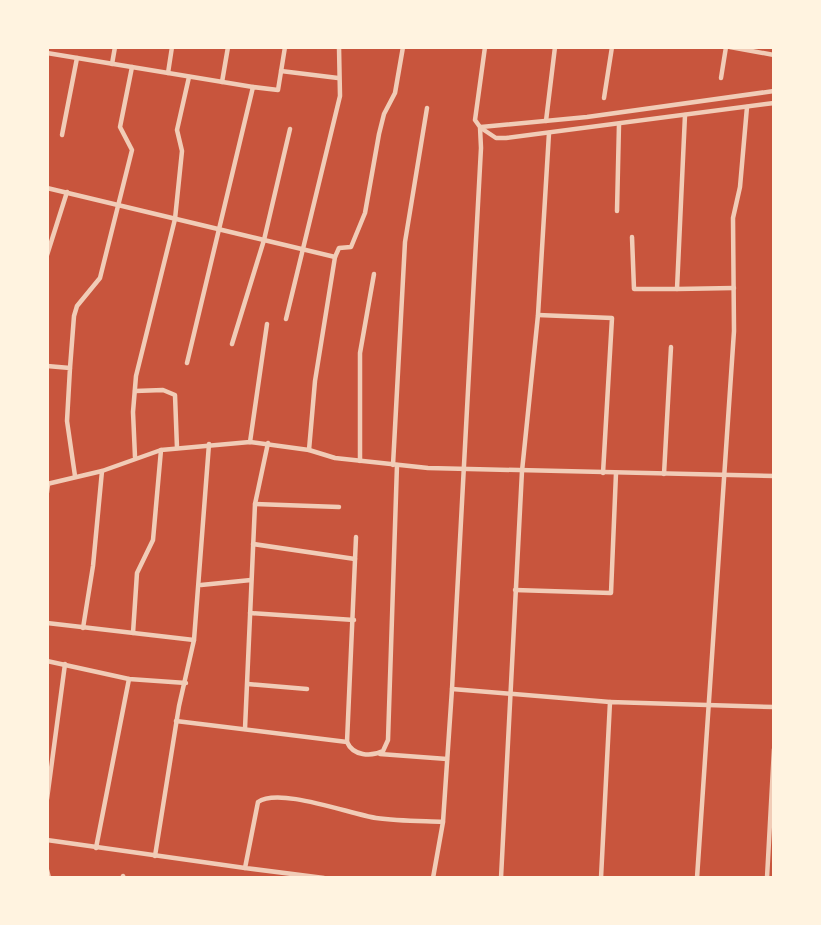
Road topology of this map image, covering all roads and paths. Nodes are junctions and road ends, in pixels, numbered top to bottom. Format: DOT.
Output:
graph roads {
  1 [pos="115,47"];
  2 [pos="172,47"];
  3 [pos="228,47"];
  4 [pos="285,47"];
  5 [pos="339,47"];
  6 [pos="402,47"];
  7 [pos="485,47"];
  8 [pos="555,47"];
  9 [pos="612,47"];
  10 [pos="728,47"];
  11 [pos="47,53"];
  12 [pos="774,55"];
  13 [pos="78,58"];
  14 [pos="112,64"];
  15 [pos="132,67"];
  16 [pos="281,71"];
  17 [pos="168,73"];
  18 [pos="189,76"];
  19 [pos="338,78"];
  20 [pos="721,78"];
  21 [pos="222,82"];
  22 [pos="253,87"];
  23 [pos="774,91"];
  24 [pos="604,98"];
  25 [pos="774,103"];
  26 [pos="747,107"];
  27 [pos="427,108"];
  28 [pos="685,115"];
  29 [pos="546,121"];
  30 [pos="619,124"];
  31 [pos="480,127"];
  32 [pos="290,130"];
  33 [pos="549,133"];
  34 [pos="62,135"];
  35 [pos="47,188"];
  36 [pos="66,192"];
  37 [pos="117,205"];
  38 [pos="617,211"];
  39 [pos="175,219"];
  40 [pos="220,230"];
  41 [pos="632,237"];
  42 [pos="264,240"];
  43 [pos="300,249"];
  44 [pos="47,255"];
  45 [pos="335,257"];
  46 [pos="374,274"];
  47 [pos="733,288"];
  48 [pos="677,289"];
  49 [pos="538,315"];
  50 [pos="286,319"];
  51 [pos="267,324"];
  52 [pos="232,344"];
  53 [pos="671,347"];
  54 [pos="187,362"];
  55 [pos="47,366"];
  56 [pos="70,368"];
  57 [pos="135,391"];
  58 [pos="250,442"];
  59 [pos="268,443"];
  60 [pos="209,444"];
  61 [pos="177,448"];
  62 [pos="161,450"];
  63 [pos="309,450"];
  64 [pos="135,457"];
  65 [pos="360,461"];
  66 [pos="395,465"];
  67 [pos="464,469"];
  68 [pos="102,471"];
  69 [pos="522,471"];
  70 [pos="603,473"];
  71 [pos="616,473"];
  72 [pos="664,474"];
  73 [pos="726,475"];
  74 [pos="75,476"];
  75 [pos="774,476"];
  76 [pos="48,484"];
  77 [pos="47,492"];
  78 [pos="255,504"];
  79 [pos="338,507"];
  80 [pos="356,537"];
  81 [pos="253,544"];
  82 [pos="355,559"];
  83 [pos="251,580"];
  84 [pos="201,585"];
  85 [pos="515,590"];
  86 [pos="250,613"];
  87 [pos="354,620"];
  88 [pos="47,623"];
  89 [pos="83,628"];
  90 [pos="133,633"];
  91 [pos="194,640"];
  92 [pos="47,661"];
  93 [pos="65,664"];
  94 [pos="129,679"];
  95 [pos="186,683"];
  96 [pos="248,684"];
  97 [pos="452,689"];
  98 [pos="307,690"];
  99 [pos="511,695"];
  100 [pos="610,702"];
  101 [pos="706,706"];
  102 [pos="774,707"];
  103 [pos="176,721"];
  104 [pos="245,729"];
  105 [pos="347,742"];
  106 [pos="774,749"];
  107 [pos="379,754"];
  108 [pos="447,759"];
  109 [pos="47,799"];
  110 [pos="443,822"];
  111 [pos="47,839"];
  112 [pos="96,848"];
  113 [pos="155,856"];
  114 [pos="246,868"];
  115 [pos="47,870"];
  116 [pos="49,878"];
  117 [pos="324,878"];
  118 [pos="433,878"];
  119 [pos="501,878"];
  120 [pos="601,878"];
  121 [pos="697,878"];
  122 [pos="767,878"];
  1 -- 14 [label="street"];
  2 -- 17 [label="street"];
  3 -- 21 [label="street"];
  4 -- 16 [label="street"];
  5 -- 19 [label="street"];
  6 -- 45 [label="street"];
  7 -- 31 [label="street"];
  8 -- 29 [label="street"];
  9 -- 24 [label="street"];
  10 -- 12 [label="street"];
  10 -- 20 [label="street"];
  11 -- 13 [label="street"];
  13 -- 14 [label="street"];
  13 -- 34 [label="street"];
  14 -- 15 [label="street"];
  15 -- 17 [label="street"];
  15 -- 37 [label="street"];
  16 -- 19 [label="street"];
  16 -- 22 [label="street"];
  17 -- 18 [label="street"];
  18 -- 21 [label="street"];
  18 -- 39 [label="street"];
  19 -- 43 [label="street"];
  21 -- 22 [label="street"];
  22 -- 40 [label="street"];
  23 -- 29 [label="street"];
  25 -- 26 [label="street"];
  26 -- 28 [label="street"];
  26 -- 47 [label="street"];
  27 -- 66 [label="street"];
  28 -- 30 [label="street"];
  28 -- 48 [label="street"];
  29 -- 31 [label="street"];
  30 -- 33 [label="street"];
  30 -- 38 [label="street"];
  31 -- 33 [label="street"];
  31 -- 67 [label="street"];
  32 -- 42 [label="street"];
  33 -- 49 [label="street"];
  35 -- 36 [label="street"];
  36 -- 37 [label="street"];
  36 -- 44 [label="street"];
  37 -- 39 [label="street"];
  37 -- 56 [label="street"];
  39 -- 40 [label="street"];
  39 -- 57 [label="street"];
  40 -- 42 [label="street"];
  40 -- 54 [label="street"];
  41 -- 48 [label="street"];
  42 -- 43 [label="street"];
  42 -- 52 [label="street"];
  43 -- 45 [label="street"];
  43 -- 50 [label="street"];
  45 -- 63 [label="street"];
  46 -- 65 [label="street"];
  47 -- 48 [label="street"];
  47 -- 73 [label="street"];
  49 -- 69 [label="street"];
  49 -- 70 [label="street"];
  51 -- 58 [label="street"];
  53 -- 72 [label="street"];
  55 -- 56 [label="street"];
  56 -- 74 [label="street"];
  57 -- 61 [label="street"];
  57 -- 64 [label="street"];
  58 -- 59 [label="street"];
  58 -- 60 [label="street"];
  59 -- 63 [label="street"];
  59 -- 78 [label="street"];
  60 -- 61 [label="street"];
  60 -- 84 [label="street"];
  61 -- 62 [label="street"];
  62 -- 64 [label="street"];
  62 -- 90 [label="street"];
  63 -- 65 [label="street"];
  64 -- 68 [label="street"];
  65 -- 66 [label="street"];
  66 -- 67 [label="street"];
  66 -- 107 [label="street"];
  67 -- 69 [label="street"];
  67 -- 97 [label="street"];
  68 -- 74 [label="street"];
  68 -- 89 [label="street"];
  69 -- 70 [label="street"];
  69 -- 85 [label="street"];
  70 -- 71 [label="street"];
  71 -- 72 [label="street"];
  71 -- 85 [label="street"];
  72 -- 73 [label="street"];
  73 -- 75 [label="street"];
  73 -- 101 [label="street"];
  74 -- 76 [label="street"];
  76 -- 77 [label="street"];
  78 -- 79 [label="street"];
  78 -- 81 [label="street"];
  80 -- 82 [label="street"];
  81 -- 82 [label="street"];
  81 -- 83 [label="street"];
  82 -- 87 [label="street"];
  83 -- 84 [label="street"];
  83 -- 86 [label="street"];
  84 -- 91 [label="street"];
  85 -- 99 [label="street"];
  86 -- 87 [label="street"];
  86 -- 96 [label="street"];
  87 -- 105 [label="street"];
  88 -- 89 [label="street"];
  89 -- 90 [label="street"];
  90 -- 91 [label="street"];
  91 -- 95 [label="street"];
  92 -- 93 [label="street"];
  93 -- 94 [label="street"];
  93 -- 109 [label="street"];
  94 -- 95 [label="street"];
  94 -- 112 [label="street"];
  95 -- 103 [label="street"];
  96 -- 98 [label="street"];
  96 -- 104 [label="street"];
  97 -- 99 [label="street"];
  97 -- 108 [label="street"];
  99 -- 100 [label="street"];
  99 -- 119 [label="street"];
  100 -- 101 [label="street"];
  100 -- 120 [label="street"];
  101 -- 102 [label="street"];
  101 -- 121 [label="street"];
  103 -- 104 [label="street"];
  103 -- 113 [label="street"];
  104 -- 105 [label="street"];
  105 -- 107 [label="street"];
  106 -- 122 [label="street"];
  107 -- 108 [label="street"];
  108 -- 110 [label="street"];
  110 -- 114 [label="street"];
  110 -- 118 [label="street"];
  111 -- 112 [label="street"];
  112 -- 113 [label="street"];
  113 -- 114 [label="street"];
  114 -- 117 [label="street"];
  115 -- 116 [label="street"];
}
